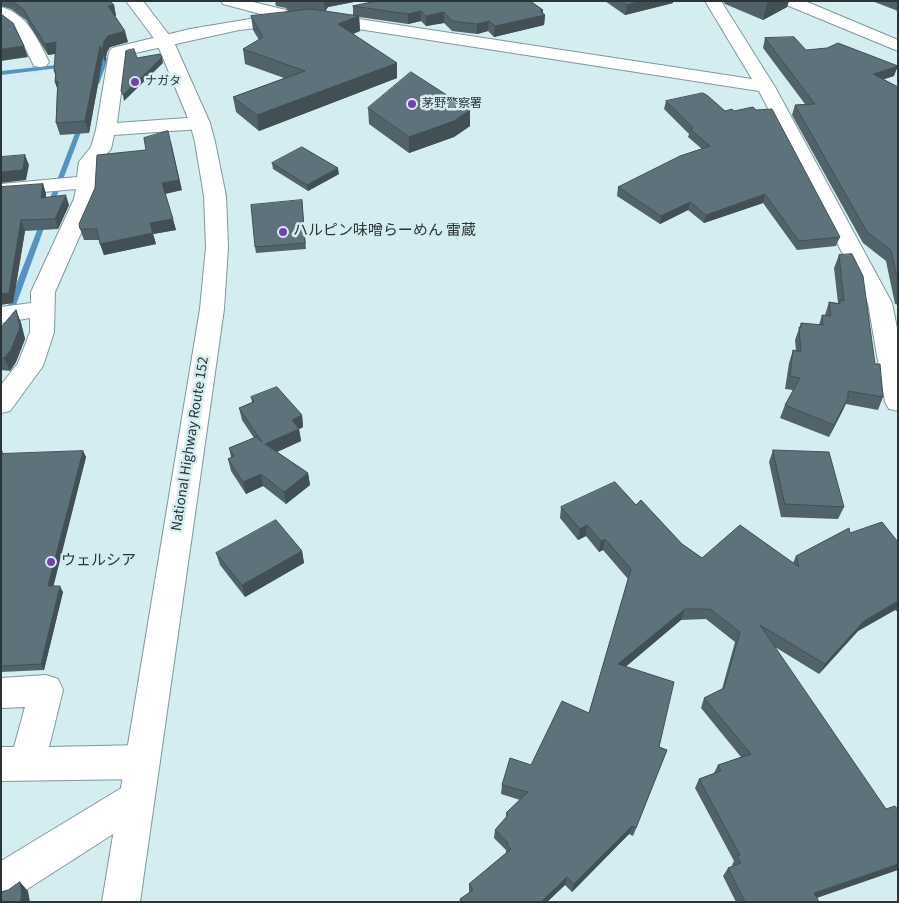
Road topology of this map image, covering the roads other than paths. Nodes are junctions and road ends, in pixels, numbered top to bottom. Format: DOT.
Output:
graph roads {
  1 [pos="134,1"];
  2 [pos="229,1"];
  3 [pos="714,1"];
  4 [pos="790,1"];
  5 [pos="360,8"];
  6 [pos="1,12"];
  7 [pos="313,17"];
  8 [pos="293,18"];
  9 [pos="164,40"];
  10 [pos="898,46"];
  11 [pos="40,62"];
  12 [pos="766,87"];
  13 [pos="200,123"];
  14 [pos="106,130"];
  15 [pos="88,182"];
  16 [pos="1,190"];
  17 [pos="889,308"];
  18 [pos="41,309"];
  19 [pos="1,315"];
  20 [pos="898,402"];
  21 [pos="1,404"];
  22 [pos="1,693"];
  23 [pos="142,762"];
  24 [pos="14,764"];
  25 [pos="136,799"];
  26 [pos="1,882"];
  27 [pos="120,902"];
  1 -- 9 [label="main road, National Highway Route 152"];
  2 -- 8 [label="main road"];
  3 -- 12 [label="main road"];
  4 -- 10 [label="main road"];
  5 -- 7 [label="main road"];
  6 -- 11 [label="main road"];
  7 -- 8 [label="main road"];
  7 -- 12 [label="main road"];
  8 -- 9 [label="main road"];
  9 -- 13 [label="main road, National Highway Route 152"];
  9 -- 14 [label="main road"];
  12 -- 17 [label="main road"];
  13 -- 14 [label="main road"];
  13 -- 23 [label="main road, National Highway Route 152"];
  14 -- 15 [label="main road"];
  15 -- 16 [label="main road"];
  15 -- 18 [label="main road"];
  17 -- 20 [label="main road"];
  18 -- 19 [label="main road"];
  18 -- 21 [label="main road"];
  22 -- 24 [label="main road"];
  23 -- 24 [label="main road"];
  23 -- 25 [label="main road, National Highway Route 152"];
  25 -- 26 [label="main road"];
  25 -- 27 [label="main road, National Highway Route 152"];
}
